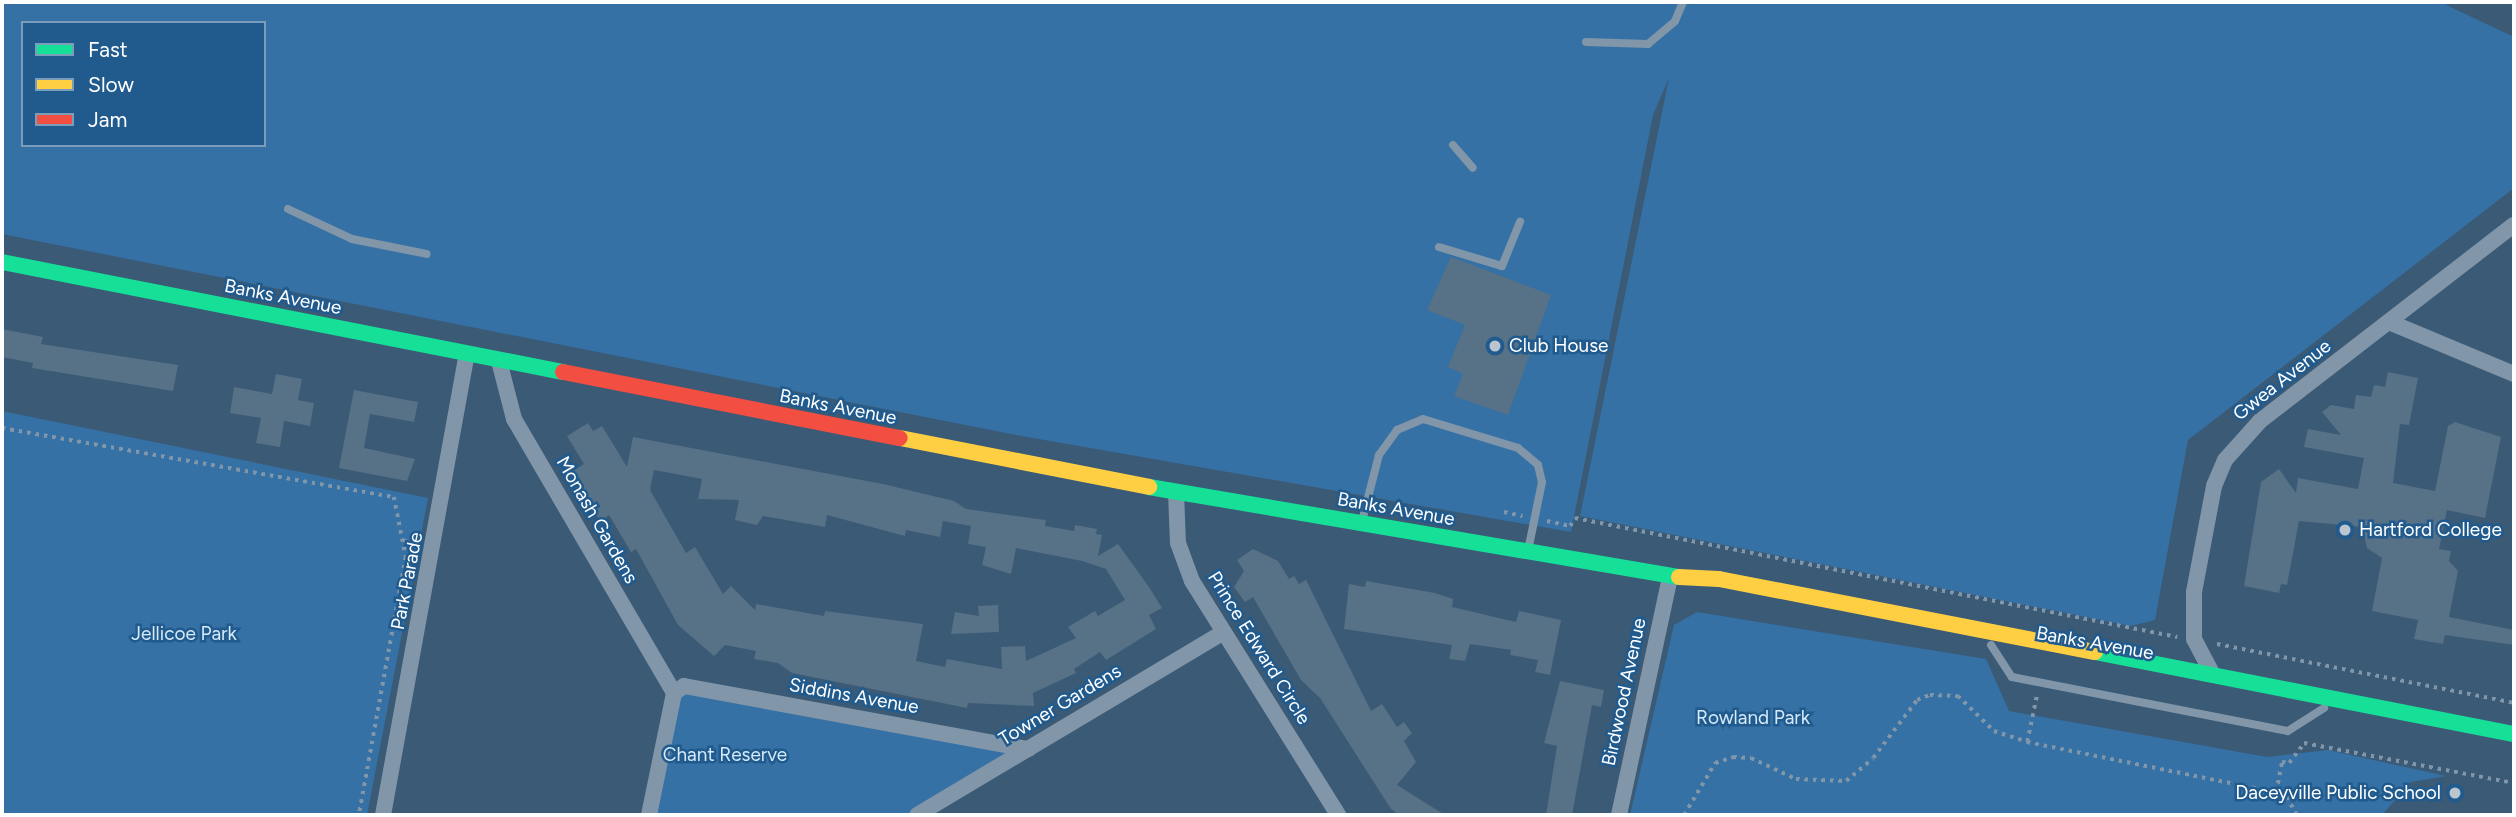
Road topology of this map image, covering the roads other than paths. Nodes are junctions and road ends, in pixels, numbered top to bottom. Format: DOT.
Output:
graph roads {
  1 [pos="1683,2"];
  2 [pos="1586,42"];
  3 [pos="1453,145"];
  4 [pos="1473,168"];
  5 [pos="288,209"];
  6 [pos="1520,222"];
  7 [pos="2514,225"];
  8 [pos="1439,247"];
  9 [pos="427,254"];
  10 [pos="2,262"];
  11 [pos="2389,322"];
  12 [pos="467,355"];
  13 [pos="499,361"];
  14 [pos="2514,374"];
  15 [pos="1176,492"];
  16 [pos="1361,524"];
  17 [pos="1527,553"];
  18 [pos="1670,577"];
  19 [pos="1224,632"];
  20 [pos="1991,645"];
  21 [pos="2213,675"];
  22 [pos="674,694"];
  23 [pos="2324,708"];
  24 [pos="2514,734"];
  25 [pos="2514,745"];
  26 [pos="1028,749"];
  27 [pos="383,815"];
  28 [pos="649,815"];
  29 [pos="917,815"];
  30 [pos="1338,815"];
  31 [pos="1619,815"];
  1 -- 2 [label="lane"];
  3 -- 4 [label="lane"];
  5 -- 9 [label="lane"];
  6 -- 8 [label="lane"];
  7 -- 11 [label="street, Gwea Avenue"];
  10 -- 12 [label="street, Banks Avenue"];
  11 -- 14 [label="street"];
  11 -- 21 [label="street, Gwea Avenue"];
  12 -- 13 [label="street, Banks Avenue"];
  12 -- 27 [label="street, Park Parade"];
  13 -- 15 [label="street, Banks Avenue"];
  13 -- 22 [label="street, Monash Gardens"];
  15 -- 16 [label="street, Banks Avenue"];
  15 -- 19 [label="street, Prince Edward Circle"];
  16 -- 17 [label="street, Banks Avenue"];
  16 -- 17 [label="lane"];
  17 -- 18 [label="street, Banks Avenue"];
  18 -- 20 [label="street, Banks Avenue"];
  18 -- 21 [label="street, Banks Avenue"];
  18 -- 31 [label="street, Birdwood Avenue"];
  19 -- 26 [label="street, Towner Gardens"];
  19 -- 30 [label="street, Prince Edward Circle"];
  20 -- 23 [label="street, Banks Avenue"];
  20 -- 23 [label="lane"];
  21 -- 24 [label="street, Banks Avenue"];
  22 -- 26 [label="street, Siddins Avenue"];
  22 -- 28 [label="street"];
  23 -- 25 [label="street, Banks Avenue"];
  26 -- 29 [label="street, Towner Gardens"];
}
